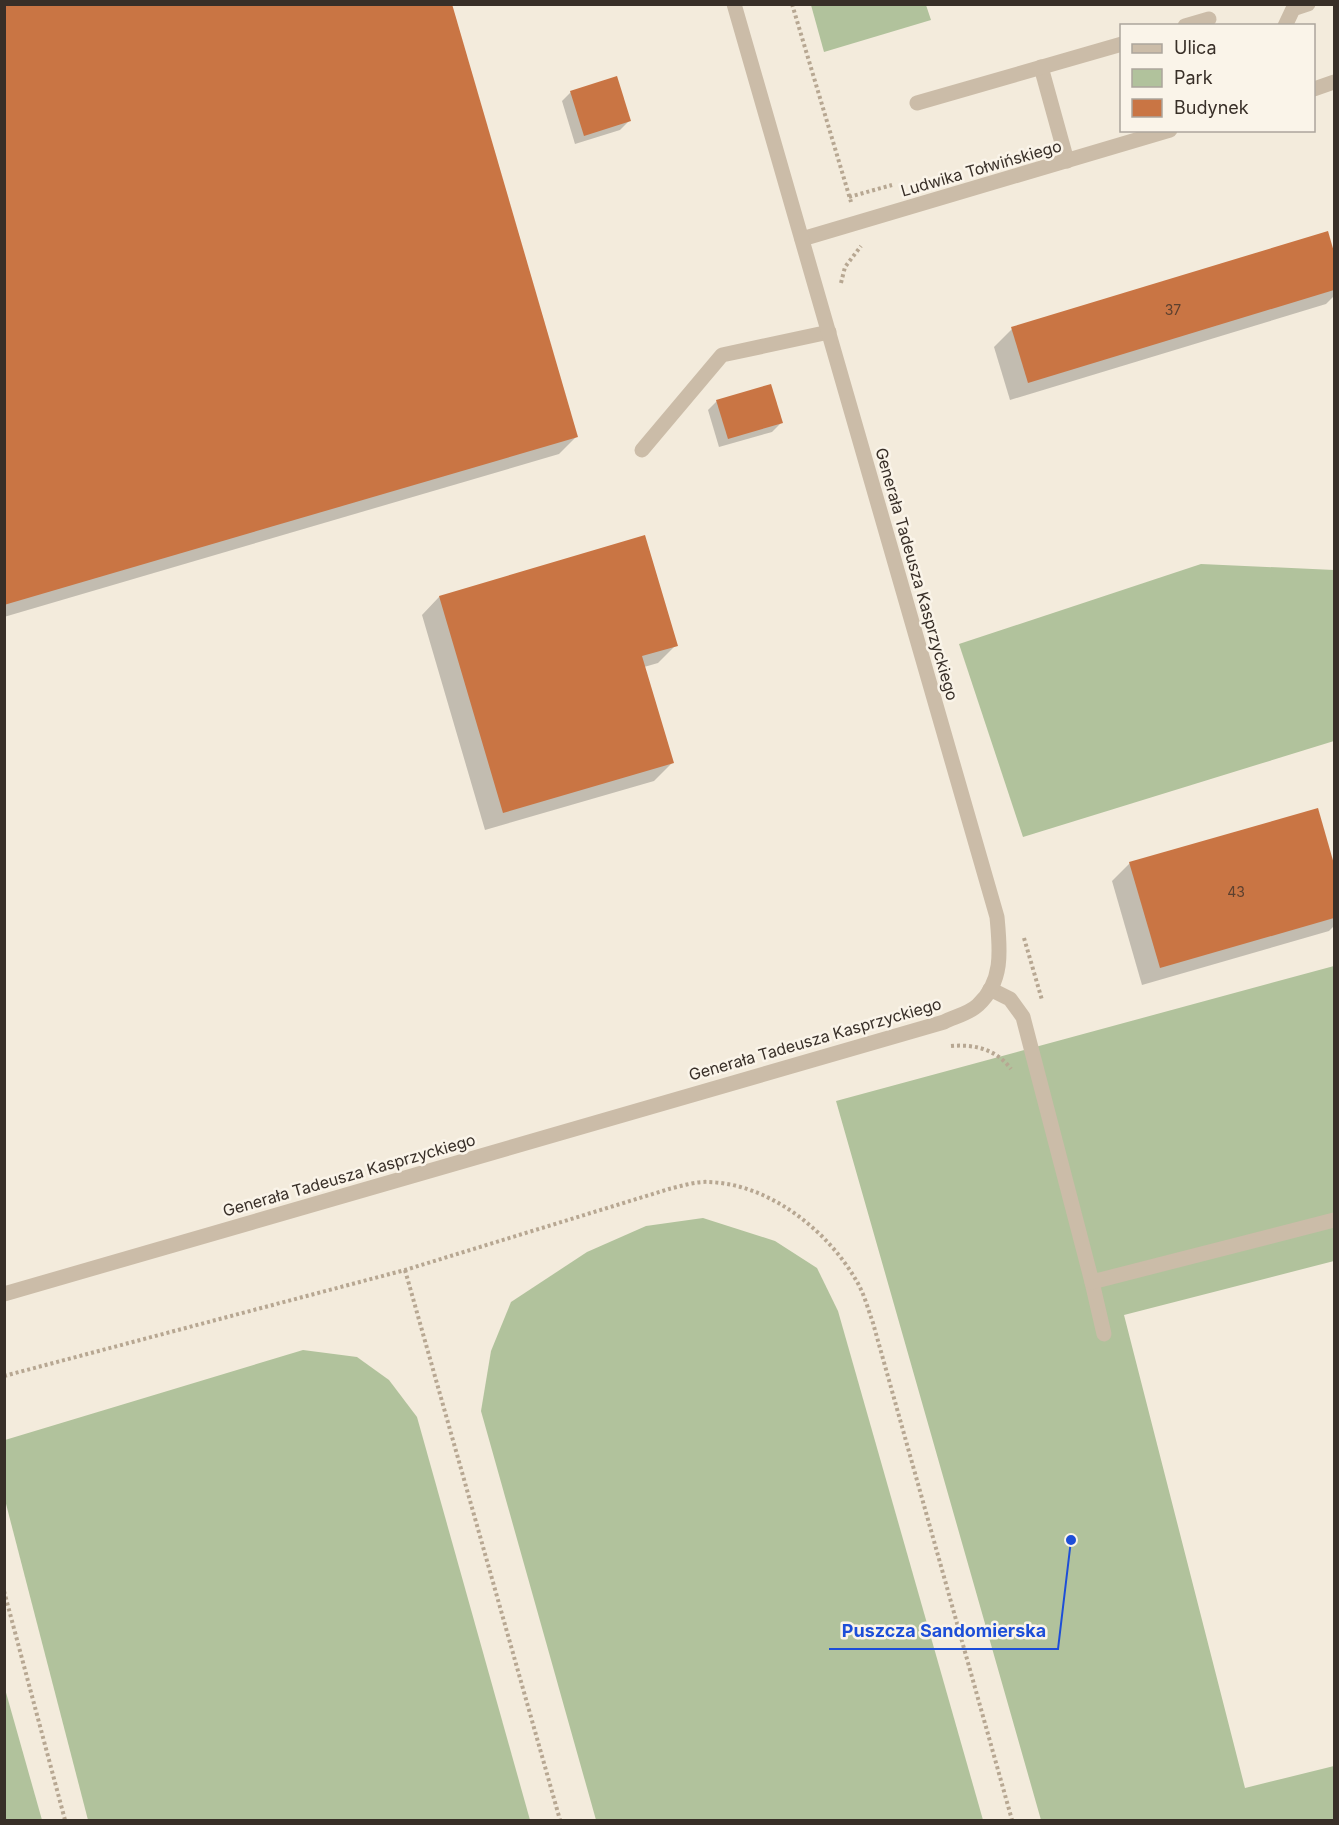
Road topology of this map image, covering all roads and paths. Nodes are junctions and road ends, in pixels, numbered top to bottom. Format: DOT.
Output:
graph roads {
  1 [pos="734,4"];
  2 [pos="792,4"];
  3 [pos="1299,6"];
  4 [pos="1209,19"];
  5 [pos="1192,24"];
  6 [pos="1286,24"];
  7 [pos="1120,45"];
  8 [pos="1041,67"];
  9 [pos="1335,82"];
  10 [pos="1315,89"];
  11 [pos="917,103"];
  12 [pos="1163,132"];
  13 [pos="1067,161"];
  14 [pos="856,223"];
  15 [pos="802,239"];
  16 [pos="843,291"];
  17 [pos="829,332"];
  18 [pos="642,450"];
  19 [pos="1022,929"];
  20 [pos="990,989"];
  21 [pos="1044,1008"];
  22 [pos="944,1046"];
  23 [pos="1015,1074"];
  24 [pos="1335,1220"];
  25 [pos="405,1270"];
  26 [pos="1092,1282"];
  27 [pos="4,1294"];
  28 [pos="1104,1334"];
  29 [pos="4,1376"];
  30 [pos="4,1591"];
  31 [pos="65,1821"];
  32 [pos="560,1821"];
  33 [pos="1012,1821"];
  1 -- 15 [label="street, Generała Tadeusza Kasprzyckiego"];
  2 -- 14 [label="path"];
  3 -- 6 [label="street"];
  4 -- 5 [label="street"];
  7 -- 8 [label="street"];
  8 -- 11 [label="street"];
  8 -- 13 [label="street"];
  9 -- 10 [label="street"];
  12 -- 13 [label="street, Ludwika Tołwińskiego"];
  13 -- 14 [label="street, Ludwika Tołwińskiego"];
  14 -- 15 [label="street, Ludwika Tołwińskiego"];
  14 -- 16 [label="path"];
  15 -- 17 [label="street, Generała Tadeusza Kasprzyckiego"];
  17 -- 18 [label="street"];
  17 -- 20 [label="street, Generała Tadeusza Kasprzyckiego"];
  19 -- 21 [label="path"];
  20 -- 26 [label="street"];
  20 -- 27 [label="street, Generała Tadeusza Kasprzyckiego"];
  22 -- 23 [label="path"];
  24 -- 26 [label="street"];
  25 -- 29 [label="path"];
  25 -- 32 [label="path"];
  25 -- 33 [label="path"];
  26 -- 28 [label="street"];
  30 -- 31 [label="path"];
}
